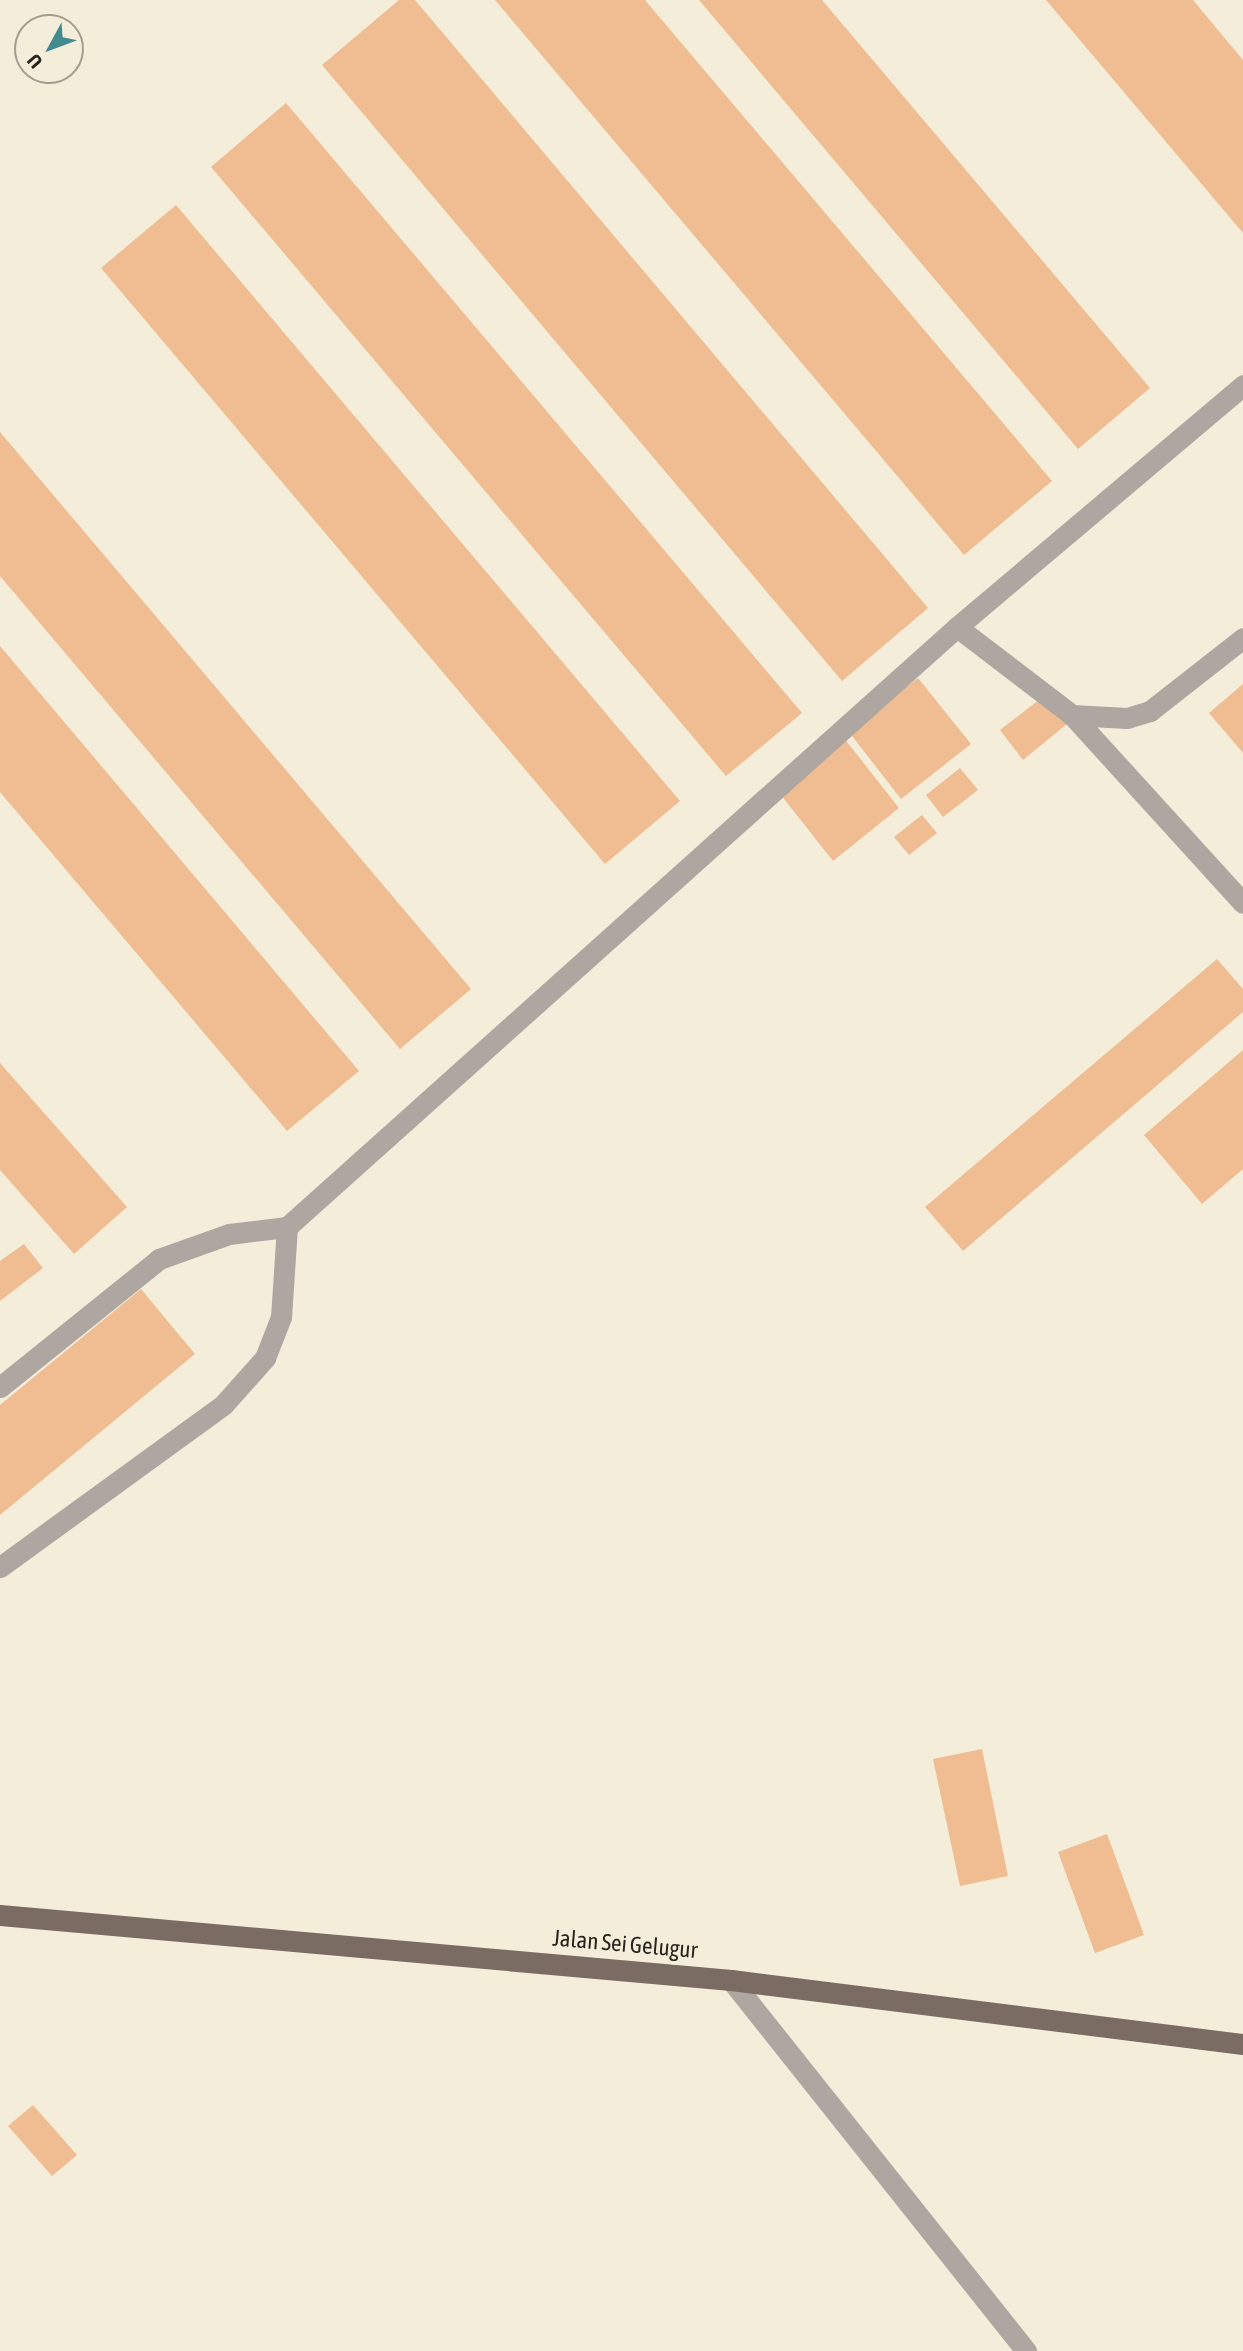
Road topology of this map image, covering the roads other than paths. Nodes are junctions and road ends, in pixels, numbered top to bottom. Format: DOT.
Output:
graph roads {
  1 [pos="1243,385"];
  2 [pos="957,627"];
  3 [pos="1243,638"];
  4 [pos="1072,716"];
  5 [pos="1243,903"];
  6 [pos="286,1227"];
  7 [pos="0,1387"];
  8 [pos="0,1567"];
  9 [pos="0,1915"];
  10 [pos="731,1980"];
  11 [pos="1243,2044"];
  12 [pos="1026,2351"];
  1 -- 2 [label="lane"];
  2 -- 4 [label="lane"];
  2 -- 6 [label="lane"];
  3 -- 4 [label="lane"];
  4 -- 5 [label="lane"];
  6 -- 7 [label="lane"];
  6 -- 8 [label="lane"];
  9 -- 10 [label="main road, Jalan Sei Gelugur"];
  10 -- 11 [label="main road, Jalan Sei Gelugur"];
  10 -- 12 [label="lane"];
}
